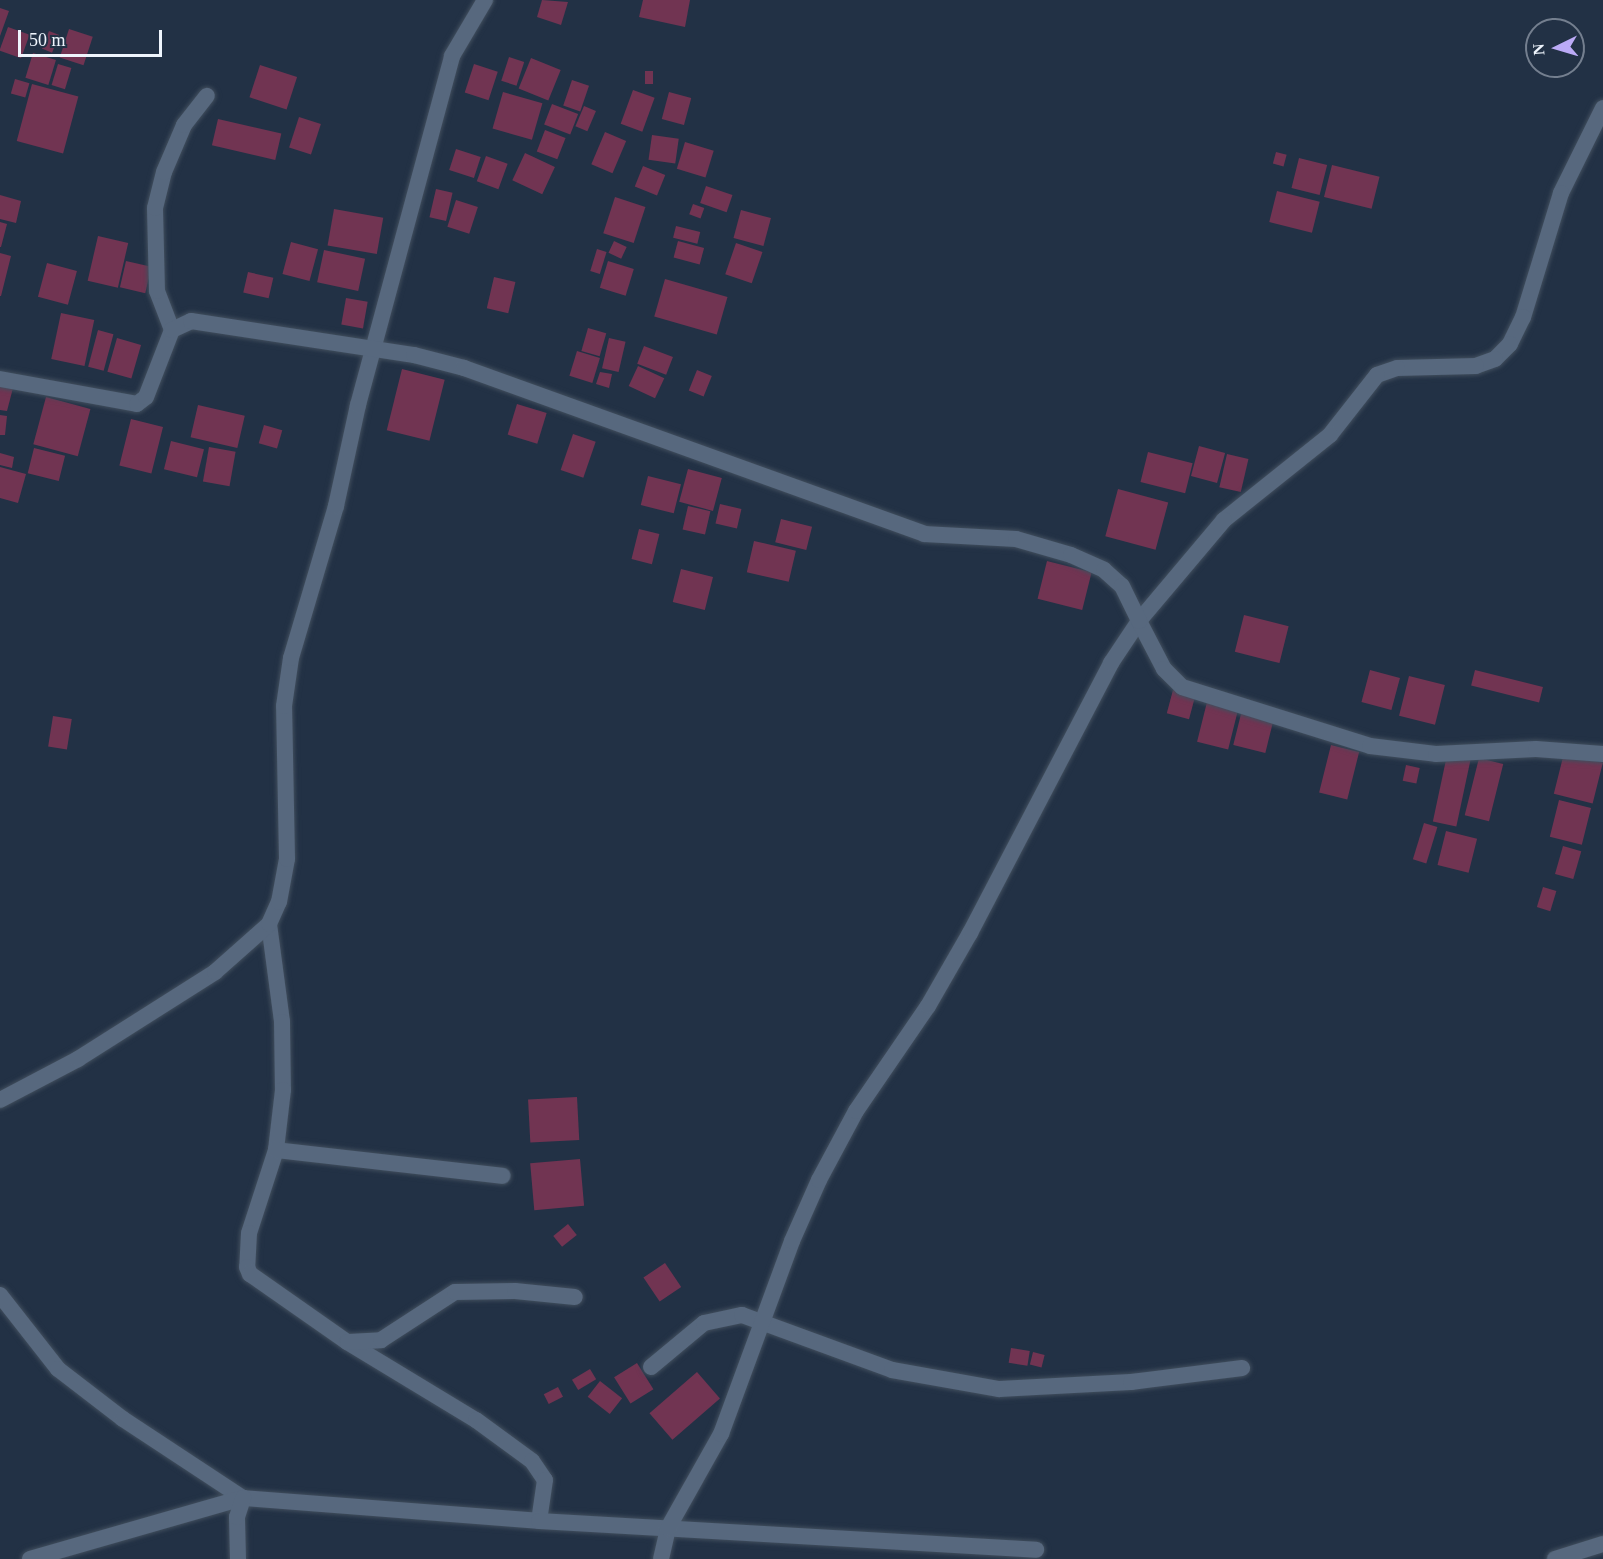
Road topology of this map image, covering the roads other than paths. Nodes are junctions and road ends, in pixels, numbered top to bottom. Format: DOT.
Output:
graph roads {
  1 [pos="486,0"];
  2 [pos="207,96"];
  3 [pos="1603,108"];
  4 [pos="172,330"];
  5 [pos="374,346"];
  6 [pos="0,378"];
  7 [pos="1139,621"];
  8 [pos="1603,754"];
  9 [pos="269,924"];
  10 [pos="0,1100"];
  11 [pos="276,1150"];
  12 [pos="503,1176"];
  13 [pos="0,1295"];
  14 [pos="575,1297"];
  15 [pos="762,1321"];
  16 [pos="347,1342"];
  17 [pos="651,1367"];
  18 [pos="1242,1368"];
  19 [pos="243,1498"];
  20 [pos="539,1521"];
  21 [pos="668,1527"];
  22 [pos="1603,1545"];
  23 [pos="1036,1550"];
  24 [pos="1561,1558"];
  25 [pos="30,1559"];
  26 [pos="238,1559"];
  27 [pos="661,1559"];
  1 -- 5 [label="street"];
  2 -- 4 [label="street"];
  3 -- 7 [label="street"];
  4 -- 5 [label="street"];
  4 -- 6 [label="street"];
  5 -- 7 [label="street"];
  5 -- 9 [label="street"];
  7 -- 8 [label="street"];
  7 -- 15 [label="street"];
  9 -- 10 [label="street"];
  9 -- 11 [label="street"];
  11 -- 12 [label="street"];
  11 -- 16 [label="street"];
  13 -- 19 [label="street"];
  14 -- 16 [label="street"];
  15 -- 17 [label="street"];
  15 -- 18 [label="street"];
  15 -- 21 [label="street"];
  16 -- 20 [label="street"];
  19 -- 20 [label="street"];
  19 -- 25 [label="street"];
  19 -- 26 [label="street"];
  20 -- 21 [label="street"];
  21 -- 23 [label="street"];
  21 -- 27 [label="street"];
  22 -- 24 [label="street"];
}
